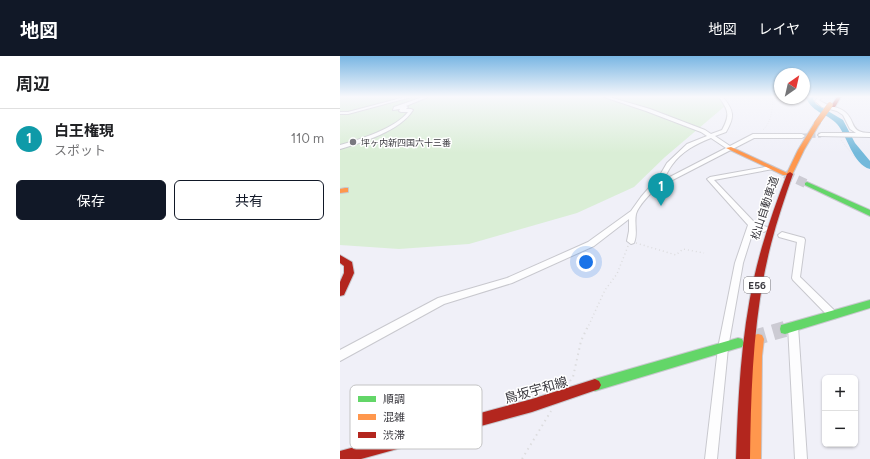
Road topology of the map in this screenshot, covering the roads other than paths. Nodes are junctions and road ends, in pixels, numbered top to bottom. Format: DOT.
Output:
graph roads {
  1 [pos="407,116"];
  2 [pos="663,116"];
  3 [pos="731,116"];
  4 [pos="824,116"];
  5 [pos="846,116"];
  6 [pos="819,123"];
  7 [pos="821,135"];
  8 [pos="859,135"];
  9 [pos="870,135"];
  10 [pos="710,136"];
  11 [pos="802,136"];
  12 [pos="340,147"];
  13 [pos="729,148"];
  14 [pos="771,168"];
  15 [pos="784,174"];
  16 [pos="807,184"];
  17 [pos="650,189"];
  18 [pos="633,213"];
  19 [pos="870,213"];
  20 [pos="752,225"];
  21 [pos="764,229"];
  22 [pos="782,235"];
  23 [pos="631,241"];
  24 [pos="340,258"];
  25 [pos="340,292"];
  26 [pos="870,304"];
  27 [pos="833,314"];
  28 [pos="789,327"];
  29 [pos="738,343"];
  30 [pos="723,348"];
  31 [pos="340,356"];
  32 [pos="482,418"];
  33 [pos="369,449"];
  34 [pos="340,458"];
  35 [pos="711,459"];
  36 [pos="743,459"];
  37 [pos="754,459"];
  38 [pos="801,459"];
  1 -- 12 [label="street"];
  2 -- 10 [label="street"];
  3 -- 10 [label="street"];
  4 -- 6 [label="main road, 松山自動車道 / E56, bridge"];
  5 -- 8 [label="street"];
  6 -- 36 [label="main road, 松山自動車道 / E56"];
  6 -- 37 [label="main road, 松山自動車道 / E56"];
  7 -- 8 [label="street"];
  8 -- 9 [label="street"];
  10 -- 13 [label="street"];
  10 -- 17 [label="street"];
  11 -- 13 [label="street"];
  13 -- 14 [label="main road"];
  13 -- 17 [label="street"];
  14 -- 15 [label="main road"];
  14 -- 20 [label="street"];
  16 -- 19 [label="main road"];
  17 -- 18 [label="street"];
  18 -- 23 [label="street"];
  18 -- 31 [label="street"];
  20 -- 21 [label="street"];
  20 -- 30 [label="street"];
  22 -- 27 [label="street"];
  24 -- 25 [label="main road"];
  26 -- 27 [label="main road"];
  27 -- 28 [label="main road"];
  28 -- 38 [label="street"];
  29 -- 30 [label="main road, 鳥坂宇和線"];
  30 -- 32 [label="main road, 鳥坂宇和線"];
  30 -- 35 [label="street"];
  33 -- 34 [label="main road, 鳥坂宇和線"];
}
